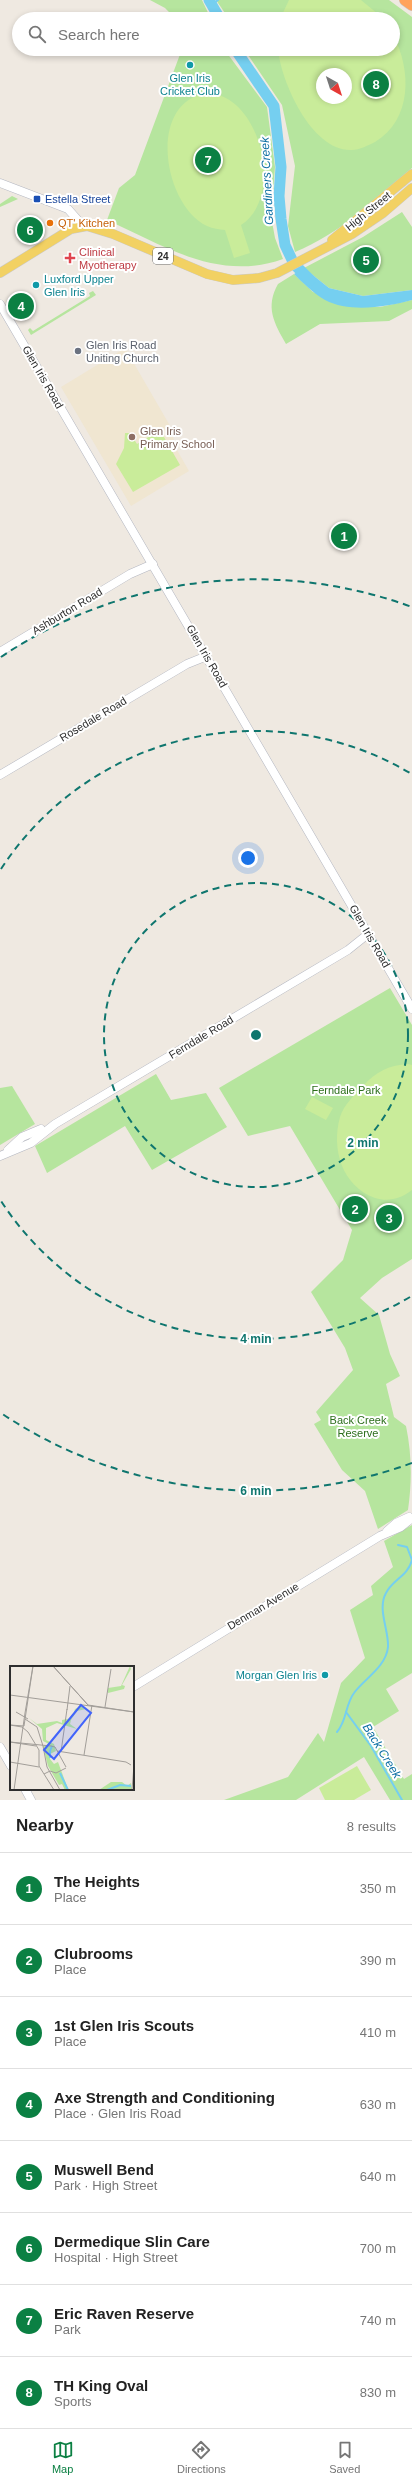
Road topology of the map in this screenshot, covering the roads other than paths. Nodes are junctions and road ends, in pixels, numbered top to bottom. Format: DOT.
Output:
graph roads {
  1 [pos="405,0"];
  2 [pos="412,5"];
  3 [pos="412,174"];
  4 [pos="0,183"];
  5 [pos="412,188"];
  6 [pos="84,226"];
  7 [pos="323,248"];
  8 [pos="0,273"];
  9 [pos="0,304"];
  10 [pos="151,561"];
  11 [pos="0,652"];
  12 [pos="205,653"];
  13 [pos="0,775"];
  14 [pos="370,937"];
  15 [pos="412,1009"];
  16 [pos="1,1156"];
  17 [pos="412,1517"];
  18 [pos="146,1677"];
  19 [pos="134,1682"];
  20 [pos="134,1686"];
  21 [pos="0,1747"];
  22 [pos="10,1761"];
  23 [pos="26,1790"];
  24 [pos="31,1800"];
  1 -- 2 [label="highway"];
  3 -- 7 [label="main road, High Street / 24"];
  4 -- 6 [label="street"];
  5 -- 7 [label="main road, High Street / 24"];
  6 -- 7 [label="main road, High Street / 24"];
  6 -- 8 [label="main road"];
  9 -- 10 [label="street, Glen Iris Road"];
  10 -- 11 [label="street, Ashburton Road"];
  10 -- 12 [label="street, Glen Iris Road"];
  12 -- 13 [label="street, Rosedale Road"];
  12 -- 14 [label="street, Glen Iris Road"];
  14 -- 15 [label="street, Glen Iris Road"];
  14 -- 16 [label="street, Ferndale Road"];
  17 -- 18 [label="street, Denman Avenue"];
  18 -- 19 [label="street, Denman Avenue"];
  18 -- 20 [label="street, Denman Avenue"];
  21 -- 22 [label="street"];
  23 -- 24 [label="street"];
}
